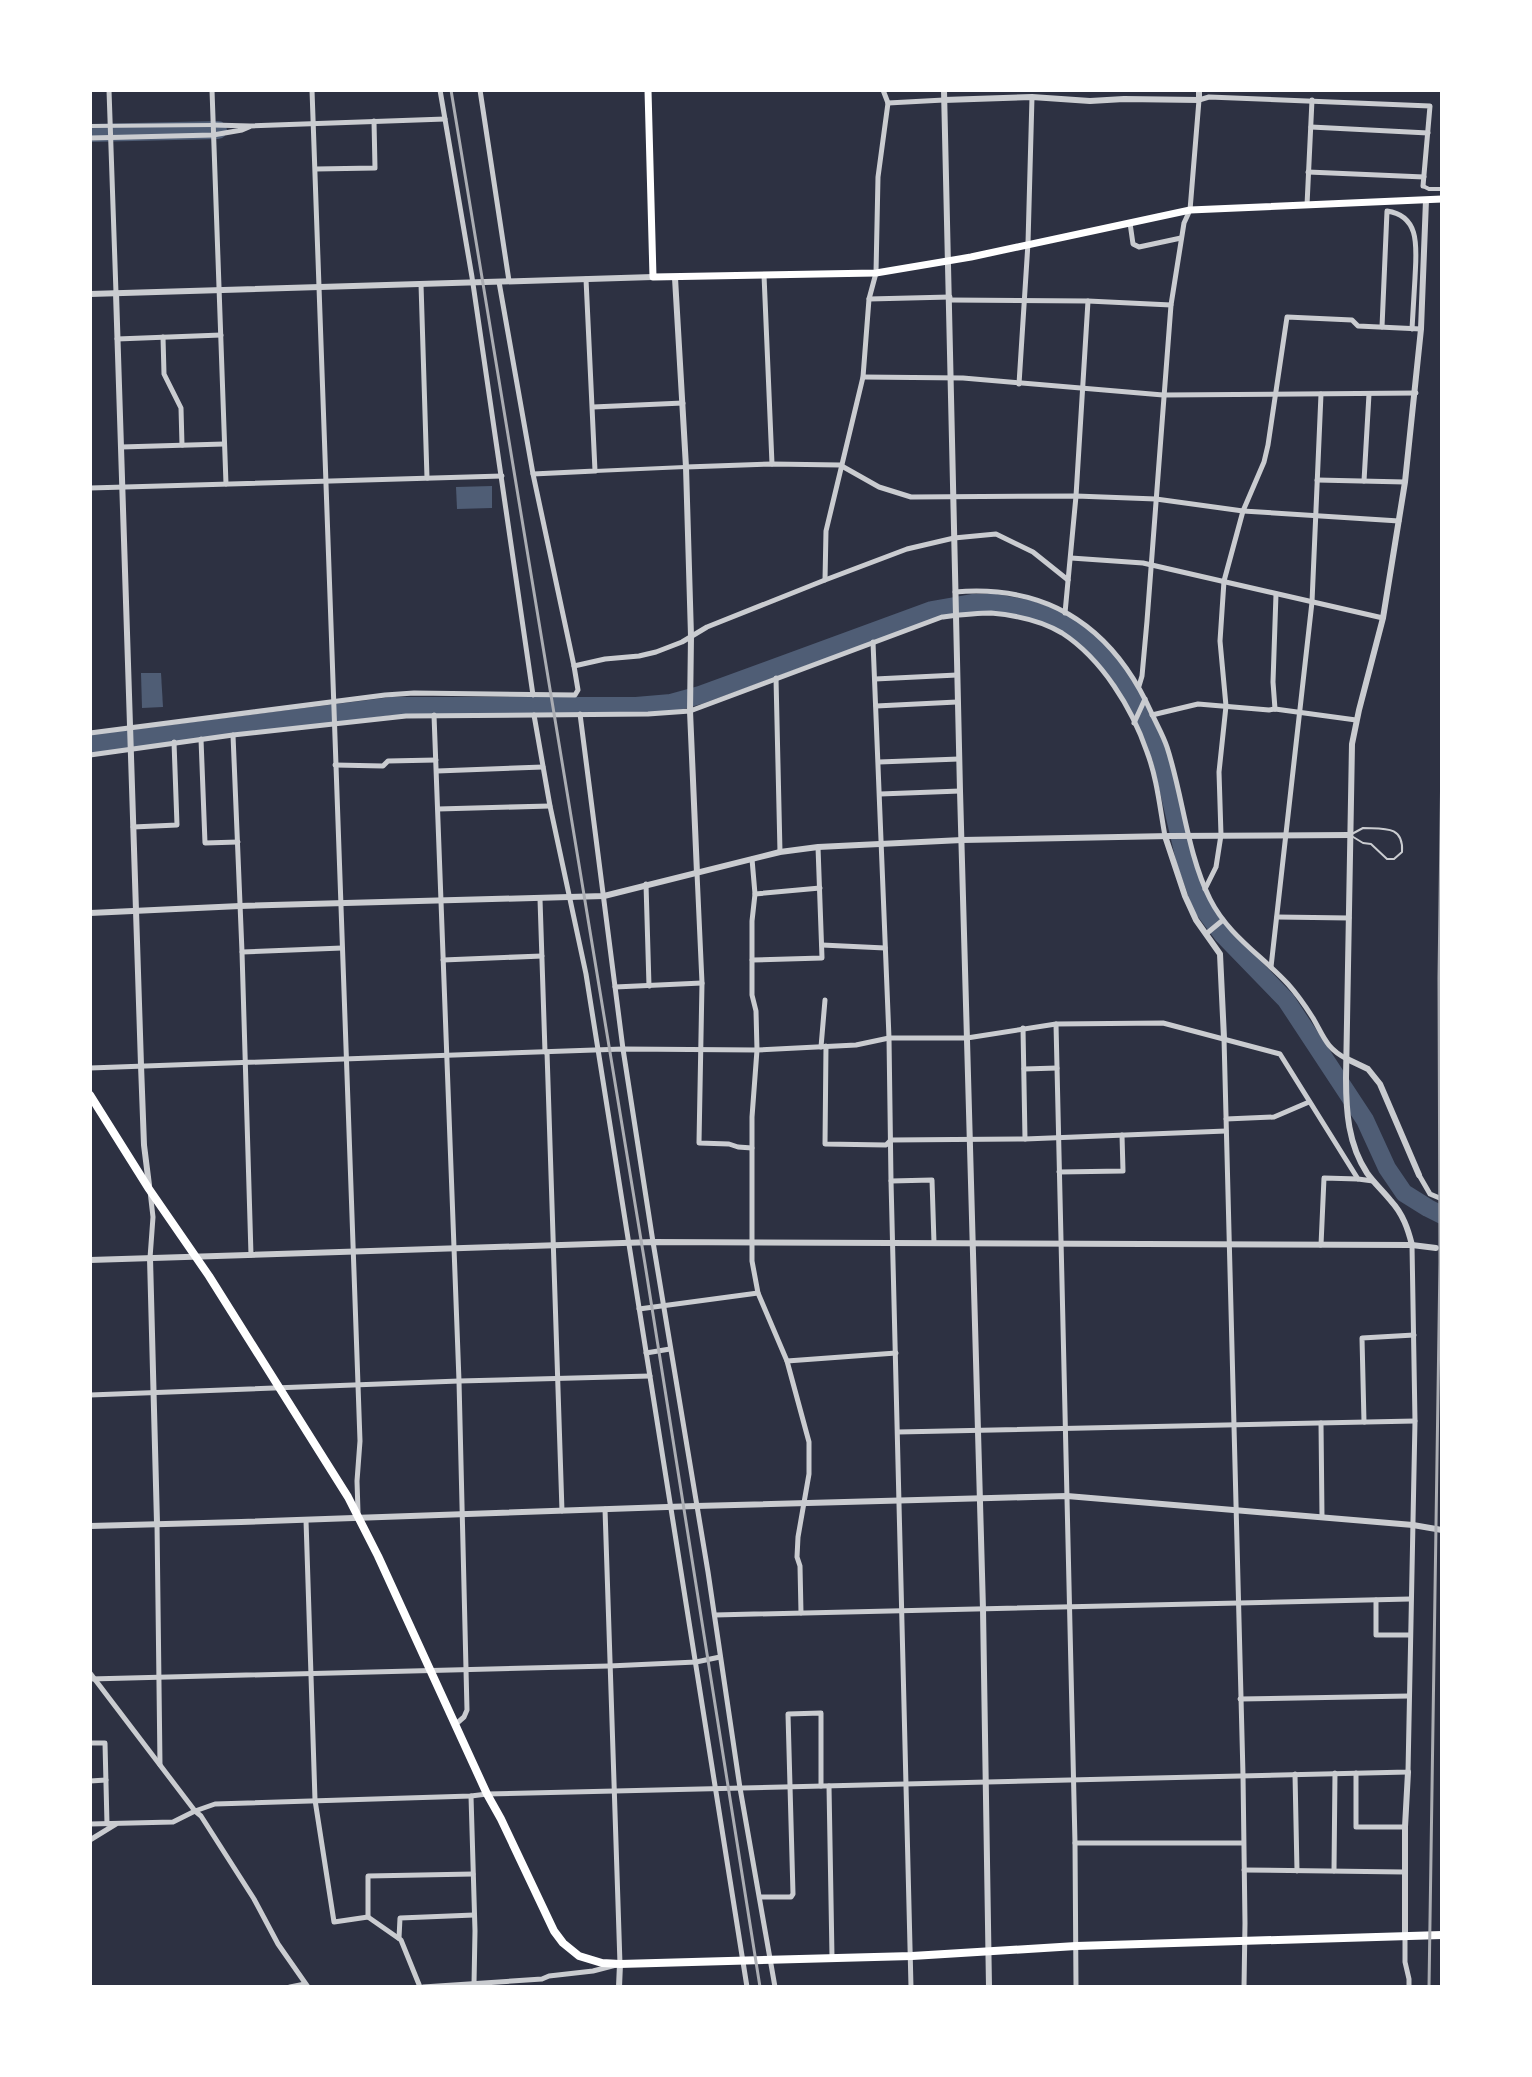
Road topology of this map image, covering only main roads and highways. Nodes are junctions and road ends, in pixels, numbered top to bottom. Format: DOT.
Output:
graph roads {
  1 [pos="648,90"];
  2 [pos="1442,199"];
  3 [pos="90,1095"];
  4 [pos="1442,1935"];
  1 -- 2 [label="main road"];
  3 -- 4 [label="highway"];
}
